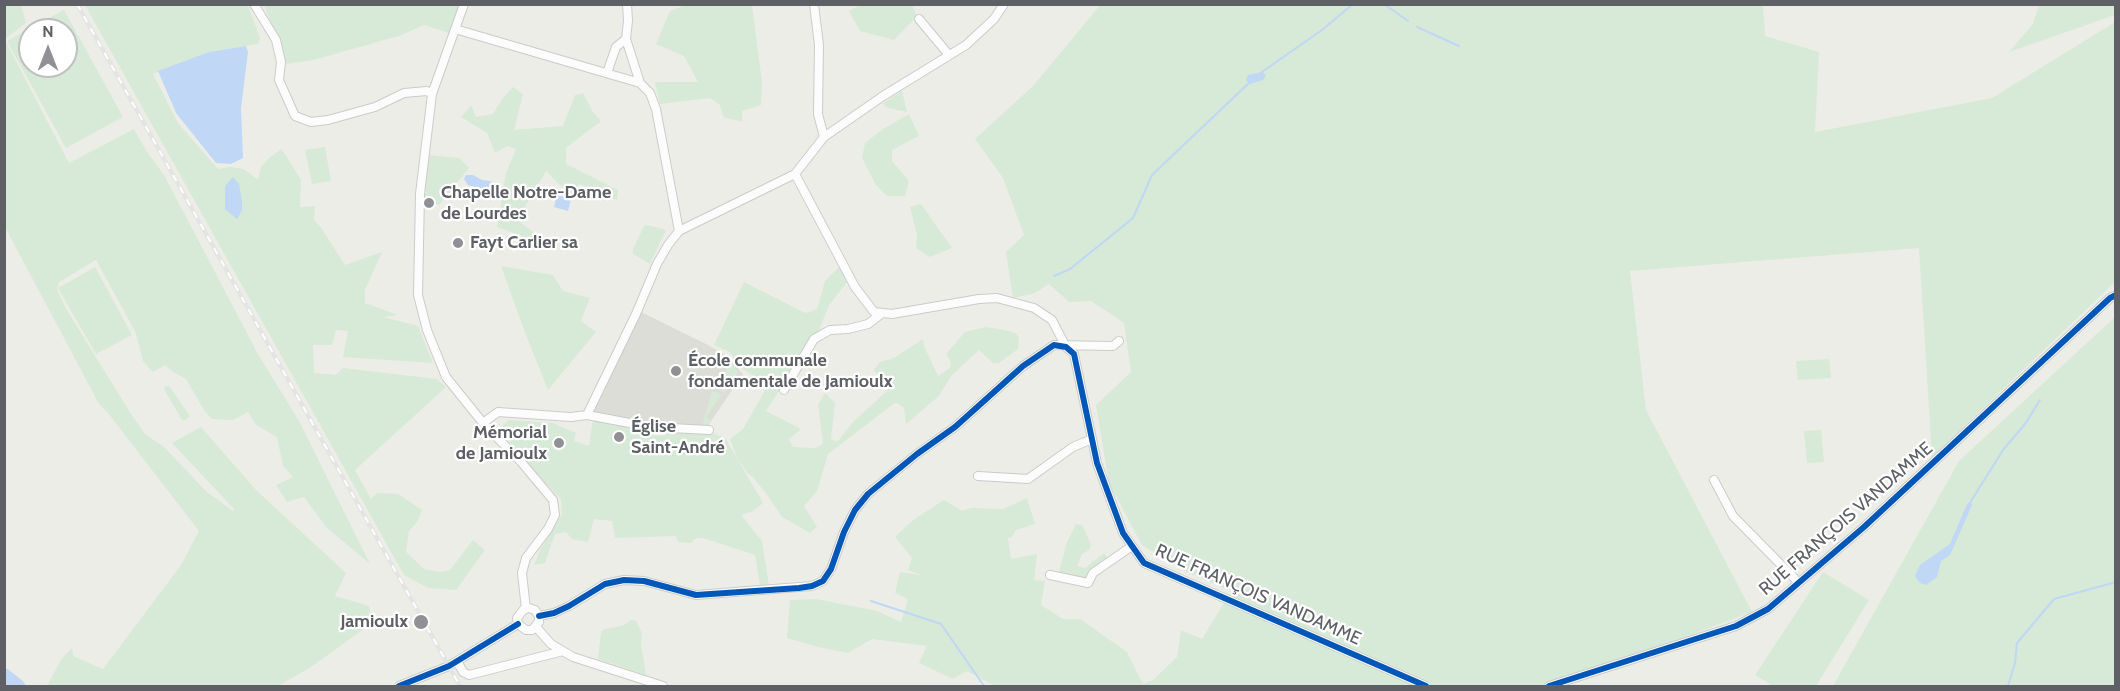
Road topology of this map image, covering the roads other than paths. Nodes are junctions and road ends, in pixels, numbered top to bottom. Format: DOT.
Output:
graph roads {
  1 [pos="254,4"];
  2 [pos="464,4"];
  3 [pos="627,4"];
  4 [pos="814,4"];
  5 [pos="1004,4"];
  6 [pos="919,19"];
  7 [pos="455,29"];
  8 [pos="626,39"];
  9 [pos="949,55"];
  10 [pos="607,73"];
  11 [pos="640,83"];
  12 [pos="432,94"];
  13 [pos="824,137"];
  14 [pos="795,174"];
  15 [pos="680,231"];
  16 [pos="2115,295"];
  17 [pos="881,314"];
  18 [pos="1119,341"];
  19 [pos="1066,346"];
  20 [pos="784,390"];
  21 [pos="587,415"];
  22 [pos="483,423"];
  23 [pos="709,430"];
  24 [pos="1092,439"];
  25 [pos="978,476"];
  26 [pos="1714,480"];
  27 [pos="1132,546"];
  28 [pos="1050,575"];
  29 [pos="1799,583"];
  30 [pos="526,609"];
  31 [pos="539,616"];
  32 [pos="518,624"];
  33 [pos="536,627"];
  34 [pos="563,651"];
  35 [pos="457,661"];
  36 [pos="399,687"];
  37 [pos="663,687"];
  38 [pos="1426,687"];
  39 [pos="1549,687"];
  1 -- 12 [label="street"];
  2 -- 7 [label="street"];
  3 -- 8 [label="street"];
  4 -- 13 [label="street"];
  5 -- 9 [label="street"];
  6 -- 9 [label="street"];
  7 -- 10 [label="street"];
  7 -- 12 [label="street"];
  8 -- 10 [label="street"];
  8 -- 11 [label="street"];
  9 -- 13 [label="street"];
  10 -- 11 [label="street"];
  11 -- 15 [label="street"];
  12 -- 22 [label="street"];
  13 -- 14 [label="street"];
  14 -- 15 [label="street"];
  14 -- 17 [label="street"];
  15 -- 21 [label="street"];
  16 -- 29 [label="street, RUE FRANÇOIS VANDAMME"];
  17 -- 19 [label="street, RUE FRANÇOIS VANDAMME"];
  17 -- 20 [label="street"];
  18 -- 19 [label="street"];
  19 -- 24 [label="street, RUE FRANÇOIS VANDAMME"];
  19 -- 31 [label="street"];
  21 -- 22 [label="street"];
  21 -- 23 [label="street"];
  22 -- 30 [label="street"];
  24 -- 25 [label="street"];
  24 -- 27 [label="street, RUE FRANÇOIS VANDAMME"];
  26 -- 29 [label="street, RUE FRANÇOIS VANDAMME"];
  27 -- 28 [label="street, RUE FRANÇOIS VANDAMME"];
  27 -- 38 [label="street, RUE FRANÇOIS VANDAMME"];
  29 -- 39 [label="street, RUE FRANÇOIS VANDAMME"];
  30 -- 31 [label="street"];
  30 -- 32 [label="street"];
  31 -- 33 [label="street"];
  32 -- 33 [label="street"];
  32 -- 35 [label="street"];
  33 -- 34 [label="street"];
  34 -- 35 [label="street"];
  34 -- 37 [label="street"];
  35 -- 36 [label="street"];
}
